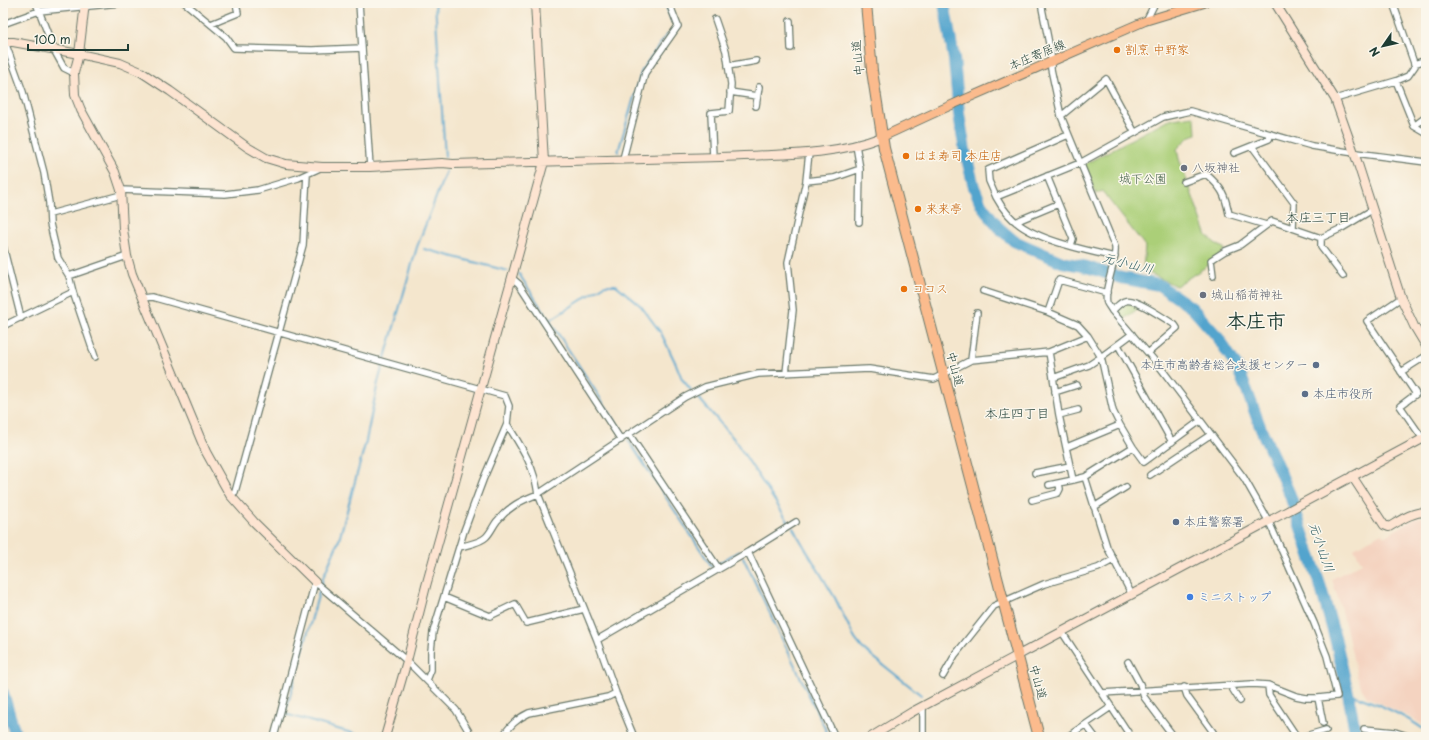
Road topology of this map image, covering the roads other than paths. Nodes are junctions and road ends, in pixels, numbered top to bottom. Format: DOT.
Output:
graph roads {
  1 [pos="36,3"];
  2 [pos="120,3"];
  3 [pos="185,3"];
  4 [pos="236,3"];
  5 [pos="359,3"];
  6 [pos="535,3"];
  7 [pos="669,3"];
  8 [pos="866,3"];
  9 [pos="1041,3"];
  10 [pos="1155,3"];
  11 [pos="1204,3"];
  12 [pos="1275,3"];
  13 [pos="1393,3"];
  14 [pos="85,5"];
  15 [pos="39,11"];
  16 [pos="715,19"];
  17 [pos="790,21"];
  18 [pos="1146,21"];
  19 [pos="3,24"];
  20 [pos="211,24"];
  21 [pos="4,42"];
  22 [pos="362,48"];
  23 [pos="791,48"];
  24 [pos="54,50"];
  25 [pos="80,54"];
  26 [pos="1426,60"];
  27 [pos="756,61"];
  28 [pos="1050,62"];
  29 [pos="1414,64"];
  30 [pos="728,66"];
  31 [pos="74,73"];
  32 [pos="1396,81"];
  33 [pos="759,87"];
  34 [pos="730,92"];
  35 [pos="757,96"];
  36 [pos="1335,99"];
  37 [pos="756,106"];
  38 [pos="1061,116"];
  39 [pos="1426,117"];
  40 [pos="1414,126"];
  41 [pos="1136,133"];
  42 [pos="1426,133"];
  43 [pos="1068,134"];
  44 [pos="1271,134"];
  45 [pos="882,137"];
  46 [pos="856,145"];
  47 [pos="1252,146"];
  48 [pos="809,153"];
  49 [pos="1234,153"];
  50 [pos="1354,153"];
  51 [pos="713,157"];
  52 [pos="623,159"];
  53 [pos="544,162"];
  54 [pos="1426,162"];
  55 [pos="1080,163"];
  56 [pos="322,167"];
  57 [pos="370,167"];
  58 [pos="860,169"];
  59 [pos="307,175"];
  60 [pos="1047,176"];
  61 [pos="806,181"];
  62 [pos="1184,182"];
  63 [pos="121,193"];
  64 [pos="996,197"];
  65 [pos="1058,204"];
  66 [pos="1372,210"];
  67 [pos="50,214"];
  68 [pos="859,222"];
  69 [pos="1016,222"];
  70 [pos="1266,225"];
  71 [pos="1293,228"];
  72 [pos="1321,238"];
  73 [pos="1071,245"];
  74 [pos="3,246"];
  75 [pos="127,256"];
  76 [pos="1115,257"];
  77 [pos="69,276"];
  78 [pos="1213,276"];
  79 [pos="1343,276"];
  80 [pos="512,278"];
  81 [pos="983,291"];
  82 [pos="73,292"];
  83 [pos="1107,293"];
  84 [pos="142,298"];
  85 [pos="1401,298"];
  86 [pos="1112,311"];
  87 [pos="1048,312"];
  88 [pos="977,313"];
  89 [pos="21,318"];
  90 [pos="3,326"];
  91 [pos="279,333"];
  92 [pos="1132,334"];
  93 [pos="1088,336"];
  94 [pos="1118,345"];
  95 [pos="1426,346"];
  96 [pos="1049,352"];
  97 [pos="1148,353"];
  98 [pos="1426,356"];
  99 [pos="95,357"];
  100 [pos="1101,357"];
  101 [pos="971,360"];
  102 [pos="1401,372"];
  103 [pos="786,373"];
  104 [pos="943,374"];
  105 [pos="1053,378"];
  106 [pos="1077,385"];
  107 [pos="480,390"];
  108 [pos="1056,392"];
  109 [pos="1078,410"];
  110 [pos="1059,415"];
  111 [pos="1200,421"];
  112 [pos="506,424"];
  113 [pos="1120,425"];
  114 [pos="629,434"];
  115 [pos="1210,435"];
  116 [pos="1424,438"];
  117 [pos="621,440"];
  118 [pos="1172,442"];
  119 [pos="1067,447"];
  120 [pos="1132,447"];
  121 [pos="1070,466"];
  122 [pos="1036,473"];
  123 [pos="1150,475"];
  124 [pos="1352,476"];
  125 [pos="1085,477"];
  126 [pos="1073,480"];
  127 [pos="1059,483"];
  128 [pos="1049,485"];
  129 [pos="1126,487"];
  130 [pos="538,494"];
  131 [pos="230,495"];
  132 [pos="1032,500"];
  133 [pos="1094,506"];
  134 [pos="1426,512"];
  135 [pos="796,522"];
  136 [pos="1269,522"];
  137 [pos="460,547"];
  138 [pos="748,552"];
  139 [pos="1113,560"];
  140 [pos="719,569"];
  141 [pos="315,582"];
  142 [pos="1132,595"];
  143 [pos="444,597"];
  144 [pos="1004,603"];
  145 [pos="584,609"];
  146 [pos="1062,632"];
  147 [pos="597,640"];
  148 [pos="1018,656"];
  149 [pos="407,661"];
  150 [pos="1128,662"];
  151 [pos="943,676"];
  152 [pos="427,680"];
  153 [pos="1230,685"];
  154 [pos="1268,685"];
  155 [pos="1184,688"];
  156 [pos="1141,690"];
  157 [pos="616,693"];
  158 [pos="1102,693"];
  159 [pos="1318,698"];
  160 [pos="1240,701"];
  161 [pos="923,706"];
  162 [pos="1111,707"];
  163 [pos="1323,723"];
  164 [pos="1086,725"];
  165 [pos="1364,729"];
  166 [pos="1326,730"];
  167 [pos="386,736"];
  168 [pos="1407,736"];
  169 [pos="274,737"];
  170 [pos="472,737"];
  171 [pos="502,737"];
  172 [pos="634,737"];
  173 [pos="835,737"];
  174 [pos="871,737"];
  175 [pos="923,737"];
  176 [pos="1039,737"];
  177 [pos="1067,737"];
  178 [pos="1095,737"];
  179 [pos="1131,737"];
  180 [pos="1174,737"];
  181 [pos="1206,737"];
  182 [pos="1297,737"];
  183 [pos="1302,737"];
  1 -- 15 [label="street"];
  2 -- 14 [label="street"];
  3 -- 20 [label="street"];
  4 -- 20 [label="street"];
  5 -- 22 [label="street"];
  6 -- 53 [label="street"];
  7 -- 52 [label="street"];
  8 -- 45 [label="highway, 中山道"];
  9 -- 28 [label="street"];
  10 -- 18 [label="street"];
  11 -- 18 [label="main road, 本庄寄居線"];
  12 -- 36 [label="street"];
  13 -- 29 [label="street"];
  14 -- 15 [label="street"];
  14 -- 25 [label="street"];
  15 -- 19 [label="street"];
  15 -- 24 [label="street"];
  16 -- 30 [label="street"];
  17 -- 23 [label="street"];
  18 -- 28 [label="main road, 本庄寄居線"];
  20 -- 22 [label="street"];
  21 -- 24 [label="street"];
  21 -- 67 [label="street"];
  22 -- 57 [label="street"];
  24 -- 25 [label="street"];
  24 -- 31 [label="street"];
  25 -- 31 [label="street"];
  25 -- 56 [label="street"];
  26 -- 29 [label="street"];
  27 -- 30 [label="street"];
  28 -- 38 [label="street"];
  28 -- 45 [label="main road, 本庄寄居線"];
  29 -- 32 [label="street"];
  30 -- 34 [label="street"];
  31 -- 63 [label="street"];
  32 -- 36 [label="street"];
  32 -- 40 [label="street"];
  33 -- 35 [label="street"];
  34 -- 35 [label="street"];
  34 -- 51 [label="street"];
  35 -- 37 [label="street"];
  36 -- 50 [label="street"];
  38 -- 41 [label="street"];
  38 -- 43 [label="street"];
  39 -- 40 [label="street"];
  40 -- 42 [label="street"];
  41 -- 44 [label="street"];
  41 -- 55 [label="street"];
  43 -- 55 [label="street"];
  43 -- 64 [label="street"];
  44 -- 47 [label="street"];
  44 -- 50 [label="street"];
  45 -- 46 [label="street"];
  45 -- 104 [label="highway, 中山道"];
  46 -- 48 [label="street"];
  46 -- 58 [label="street"];
  47 -- 49 [label="street"];
  47 -- 71 [label="street"];
  48 -- 51 [label="street"];
  48 -- 61 [label="street"];
  50 -- 54 [label="street"];
  50 -- 66 [label="street"];
  51 -- 52 [label="street"];
  52 -- 53 [label="street"];
  53 -- 57 [label="street"];
  53 -- 80 [label="street"];
  55 -- 60 [label="street"];
  55 -- 76 [label="street"];
  56 -- 57 [label="street"];
  56 -- 59 [label="street"];
  58 -- 61 [label="street"];
  58 -- 68 [label="street"];
  59 -- 63 [label="street"];
  59 -- 91 [label="street"];
  60 -- 64 [label="street"];
  60 -- 65 [label="street"];
  61 -- 103 [label="street"];
  62 -- 70 [label="street"];
  63 -- 67 [label="street"];
  63 -- 75 [label="street"];
  64 -- 69 [label="street"];
  65 -- 69 [label="street"];
  65 -- 73 [label="street"];
  66 -- 72 [label="street"];
  66 -- 85 [label="street"];
  67 -- 77 [label="street"];
  69 -- 73 [label="street"];
  70 -- 71 [label="street"];
  70 -- 78 [label="street"];
  71 -- 72 [label="street"];
  72 -- 79 [label="street"];
  73 -- 76 [label="street"];
  74 -- 89 [label="street"];
  75 -- 77 [label="street"];
  75 -- 84 [label="street"];
  76 -- 83 [label="street"];
  77 -- 82 [label="street"];
  80 -- 107 [label="street"];
  80 -- 117 [label="street"];
  81 -- 87 [label="street"];
  82 -- 89 [label="street"];
  82 -- 99 [label="street"];
  83 -- 86 [label="street"];
  83 -- 87 [label="street"];
  84 -- 91 [label="street"];
  84 -- 131 [label="street"];
  85 -- 95 [label="street"];
  85 -- 102 [label="street"];
  86 -- 92 [label="street"];
  86 -- 97 [label="street"];
  87 -- 93 [label="street"];
  88 -- 101 [label="street"];
  89 -- 90 [label="street"];
  91 -- 107 [label="street"];
  91 -- 131 [label="street"];
  92 -- 94 [label="street"];
  92 -- 97 [label="street"];
  93 -- 96 [label="street"];
  93 -- 100 [label="street"];
  94 -- 100 [label="street"];
  94 -- 118 [label="street"];
  96 -- 101 [label="street"];
  96 -- 105 [label="street"];
  97 -- 111 [label="street"];
  98 -- 102 [label="street"];
  100 -- 105 [label="street"];
  100 -- 113 [label="street"];
  101 -- 104 [label="street"];
  102 -- 116 [label="street"];
  103 -- 104 [label="street"];
  103 -- 114 [label="street"];
  104 -- 144 [label="highway, 中山道"];
  105 -- 108 [label="street"];
  106 -- 108 [label="street"];
  107 -- 112 [label="street"];
  107 -- 149 [label="street"];
  108 -- 110 [label="street"];
  109 -- 110 [label="street"];
  110 -- 119 [label="street"];
  111 -- 115 [label="street"];
  111 -- 118 [label="street"];
  112 -- 130 [label="street"];
  112 -- 137 [label="street"];
  113 -- 119 [label="street"];
  113 -- 120 [label="street"];
  114 -- 117 [label="street"];
  114 -- 140 [label="street"];
  115 -- 123 [label="street"];
  115 -- 136 [label="street"];
  116 -- 124 [label="street"];
  117 -- 130 [label="street"];
  118 -- 120 [label="street"];
  119 -- 121 [label="street"];
  120 -- 125 [label="street"];
  121 -- 122 [label="street"];
  121 -- 126 [label="street"];
  124 -- 134 [label="street"];
  124 -- 136 [label="street"];
  125 -- 126 [label="street"];
  125 -- 133 [label="street"];
  126 -- 127 [label="street"];
  127 -- 128 [label="street"];
  127 -- 132 [label="street"];
  129 -- 133 [label="street"];
  130 -- 137 [label="street"];
  130 -- 145 [label="street"];
  131 -- 141 [label="street"];
  133 -- 139 [label="street"];
  135 -- 138 [label="street"];
  136 -- 142 [label="street"];
  136 -- 159 [label="street"];
  137 -- 143 [label="street"];
  138 -- 140 [label="street"];
  138 -- 173 [label="street"];
  139 -- 142 [label="street"];
  139 -- 144 [label="street"];
  140 -- 147 [label="street"];
  141 -- 149 [label="street"];
  141 -- 169 [label="street"];
  142 -- 146 [label="street"];
  143 -- 145 [label="street"];
  143 -- 152 [label="street"];
  144 -- 148 [label="highway, 中山道"];
  144 -- 151 [label="street"];
  145 -- 147 [label="street"];
  146 -- 148 [label="street"];
  146 -- 158 [label="street"];
  147 -- 157 [label="street"];
  148 -- 161 [label="street"];
  148 -- 176 [label="highway, 中山道"];
  149 -- 152 [label="street"];
  149 -- 167 [label="street"];
  150 -- 156 [label="street"];
  152 -- 170 [label="street"];
  153 -- 154 [label="street"];
  153 -- 155 [label="street"];
  153 -- 160 [label="street"];
  154 -- 159 [label="street"];
  154 -- 182 [label="street"];
  155 -- 156 [label="street"];
  155 -- 181 [label="street"];
  156 -- 158 [label="street"];
  156 -- 180 [label="street"];
  157 -- 171 [label="street"];
  157 -- 172 [label="street"];
  158 -- 162 [label="street"];
  159 -- 163 [label="street"];
  161 -- 174 [label="street"];
  161 -- 175 [label="street"];
  162 -- 164 [label="street"];
  162 -- 179 [label="street"];
  164 -- 177 [label="street"];
  164 -- 178 [label="street"];
  165 -- 168 [label="street"];
  166 -- 183 [label="street"];
}
